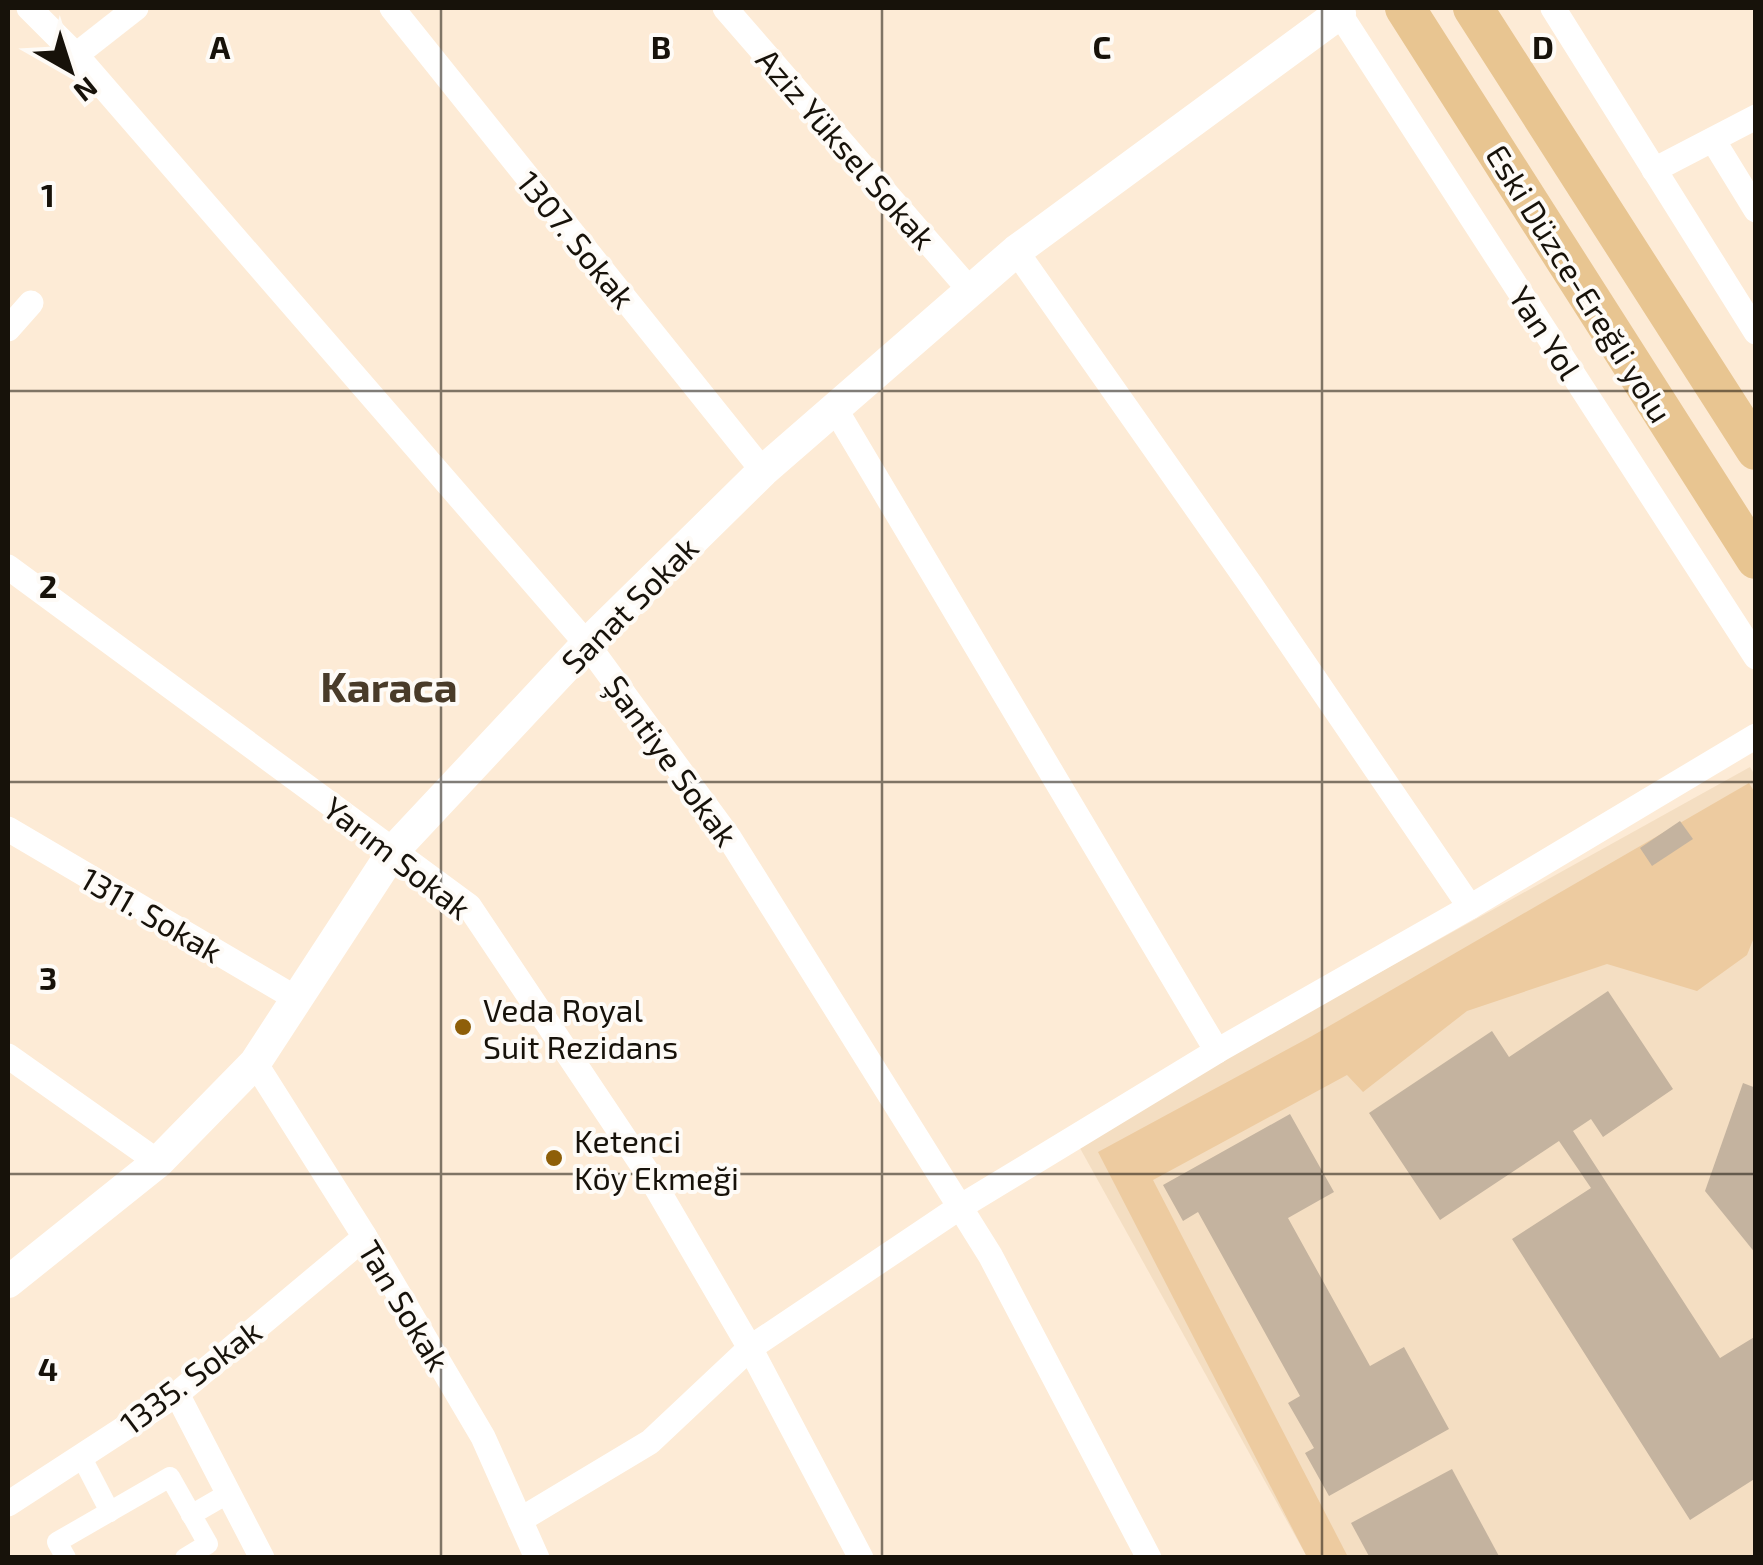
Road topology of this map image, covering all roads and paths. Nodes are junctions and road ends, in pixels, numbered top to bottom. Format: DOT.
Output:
graph roads {
  1 [pos="30,8"];
  2 [pos="136,8"];
  3 [pos="392,8"];
  4 [pos="725,8"];
  5 [pos="1405,8"];
  6 [pos="1473,8"];
  7 [pos="1553,8"];
  8 [pos="1338,10"];
  9 [pos="76,56"];
  10 [pos="1756,117"];
  11 [pos="1713,140"];
  12 [pos="1654,170"];
  13 [pos="1756,210"];
  14 [pos="1016,251"];
  15 [pos="970,289"];
  16 [pos="31,303"];
  17 [pos="8,329"];
  18 [pos="1756,332"];
  19 [pos="834,407"];
  20 [pos="1756,450"];
  21 [pos="762,471"];
  22 [pos="1756,558"];
  23 [pos="8,567"];
  24 [pos="588,644"];
  25 [pos="1752,645"];
  26 [pos="1756,736"];
  27 [pos="8,829"];
  28 [pos="394,850"];
  29 [pos="1470,907"];
  30 [pos="297,999"];
  31 [pos="1217,1052"];
  32 [pos="8,1056"];
  33 [pos="255,1063"];
  34 [pos="158,1162"];
  35 [pos="960,1207"];
  36 [pos="364,1236"];
  37 [pos="8,1282"];
  38 [pos="750,1348"];
  39 [pos="177,1394"];
  40 [pos="81,1456"];
  41 [pos="228,1493"];
  42 [pos="8,1504"];
  43 [pos="110,1512"];
  44 [pos="191,1514"];
  45 [pos="520,1520"];
  46 [pos="66,1558"];
  47 [pos="185,1558"];
  48 [pos="262,1558"];
  49 [pos="537,1558"];
  50 [pos="861,1558"];
  51 [pos="1150,1558"];
  1 -- 9 [label="street, Şantiye Sokak"];
  2 -- 9 [label="street"];
  3 -- 21 [label="street, 1307. Sokak"];
  4 -- 15 [label="street, Aziz Yüksel Sokak"];
  5 -- 22 [label="main road, Eski Düzce-Ereğli yolu"];
  6 -- 20 [label="main road, Eski Düzce-Ereğli yolu"];
  7 -- 12 [label="street"];
  8 -- 14 [label="street, Sanat Sokak"];
  8 -- 25 [label="street, Yan Yol"];
  9 -- 24 [label="street, Şantiye Sokak"];
  10 -- 11 [label="street"];
  11 -- 12 [label="street"];
  11 -- 13 [label="street"];
  12 -- 18 [label="street"];
  14 -- 15 [label="street, Sanat Sokak"];
  14 -- 29 [label="street"];
  15 -- 19 [label="street, Sanat Sokak"];
  16 -- 17 [label="street"];
  19 -- 21 [label="street, Sanat Sokak"];
  19 -- 31 [label="street"];
  21 -- 24 [label="street, Sanat Sokak"];
  23 -- 28 [label="street, Yarım Sokak"];
  24 -- 28 [label="street, Sanat Sokak"];
  24 -- 35 [label="street, Şantiye Sokak"];
  26 -- 29 [label="street"];
  27 -- 30 [label="street, 1311. Sokak"];
  28 -- 30 [label="street, Sanat Sokak"];
  28 -- 38 [label="street, Yarım Sokak"];
  29 -- 31 [label="street"];
  30 -- 33 [label="street, Sanat Sokak"];
  31 -- 35 [label="street"];
  32 -- 34 [label="street"];
  33 -- 34 [label="street, Sanat Sokak"];
  33 -- 36 [label="street, Tan Sokak"];
  34 -- 37 [label="street, Sanat Sokak"];
  35 -- 38 [label="street"];
  35 -- 51 [label="street, Şantiye Sokak"];
  36 -- 39 [label="street, 1335. Sokak"];
  36 -- 45 [label="street, Tan Sokak"];
  38 -- 45 [label="street"];
  38 -- 50 [label="street, Yarım Sokak"];
  39 -- 40 [label="street, 1335. Sokak"];
  39 -- 41 [label="street"];
  40 -- 42 [label="street, 1335. Sokak"];
  40 -- 43 [label="street"];
  41 -- 44 [label="street"];
  41 -- 48 [label="street"];
  43 -- 44 [label="street"];
  43 -- 46 [label="street"];
  44 -- 47 [label="street"];
  45 -- 49 [label="street, Tan Sokak"];
}
